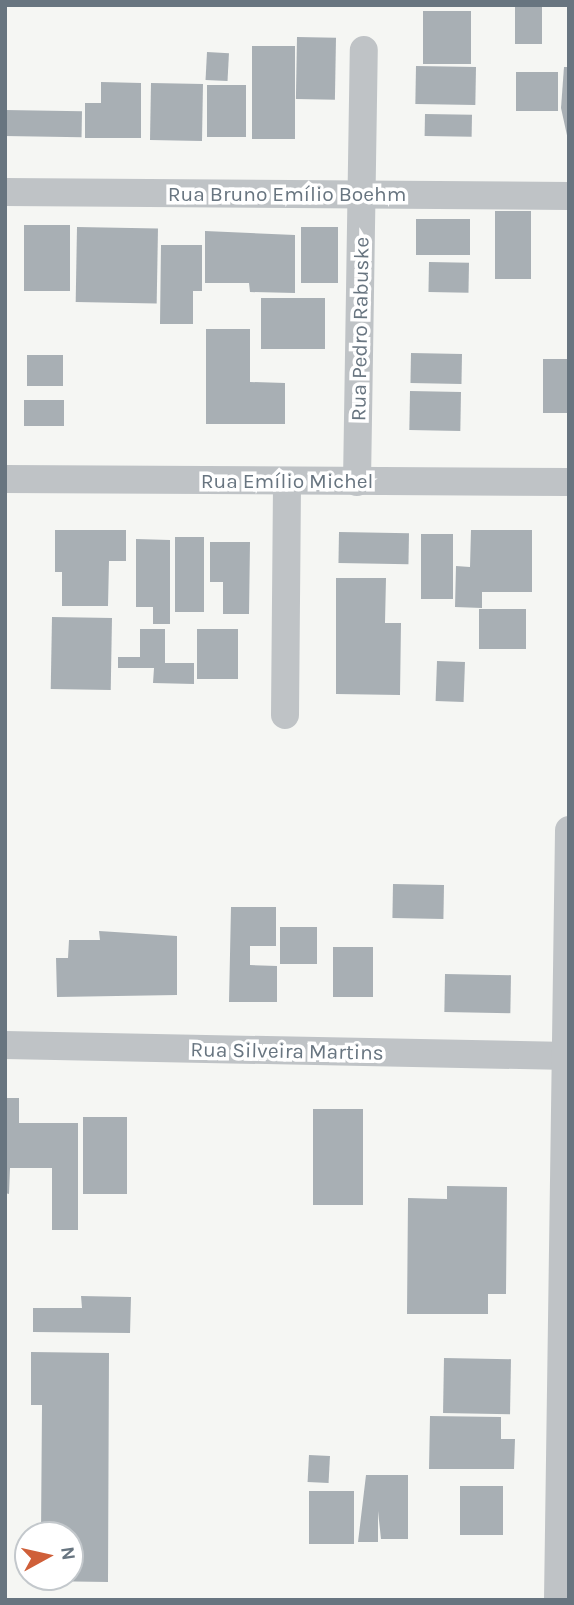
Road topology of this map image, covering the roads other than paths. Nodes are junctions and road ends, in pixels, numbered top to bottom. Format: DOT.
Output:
graph roads {
  1 [pos="364,50"];
  2 [pos="5,192"];
  3 [pos="361,195"];
  4 [pos="569,196"];
  5 [pos="5,479"];
  6 [pos="287,482"];
  7 [pos="357,482"];
  8 [pos="569,482"];
  9 [pos="285,715"];
  10 [pos="569,830"];
  11 [pos="5,1045"];
  12 [pos="567,1056"];
  13 [pos="558,1600"];
  1 -- 3 [label="street, Rua Pedro Rabuske"];
  2 -- 3 [label="street, Rua Bruno Emílio Boehm"];
  3 -- 4 [label="street, Rua Bruno Emílio Boehm"];
  3 -- 7 [label="street, Rua Pedro Rabuske"];
  5 -- 6 [label="street, Rua Emílio Michel"];
  6 -- 7 [label="street, Rua Emílio Michel"];
  6 -- 9 [label="street"];
  7 -- 8 [label="street, Rua Emílio Michel"];
  10 -- 12 [label="street"];
  11 -- 12 [label="street, Rua Silveira Martins"];
  12 -- 13 [label="street"];
}
